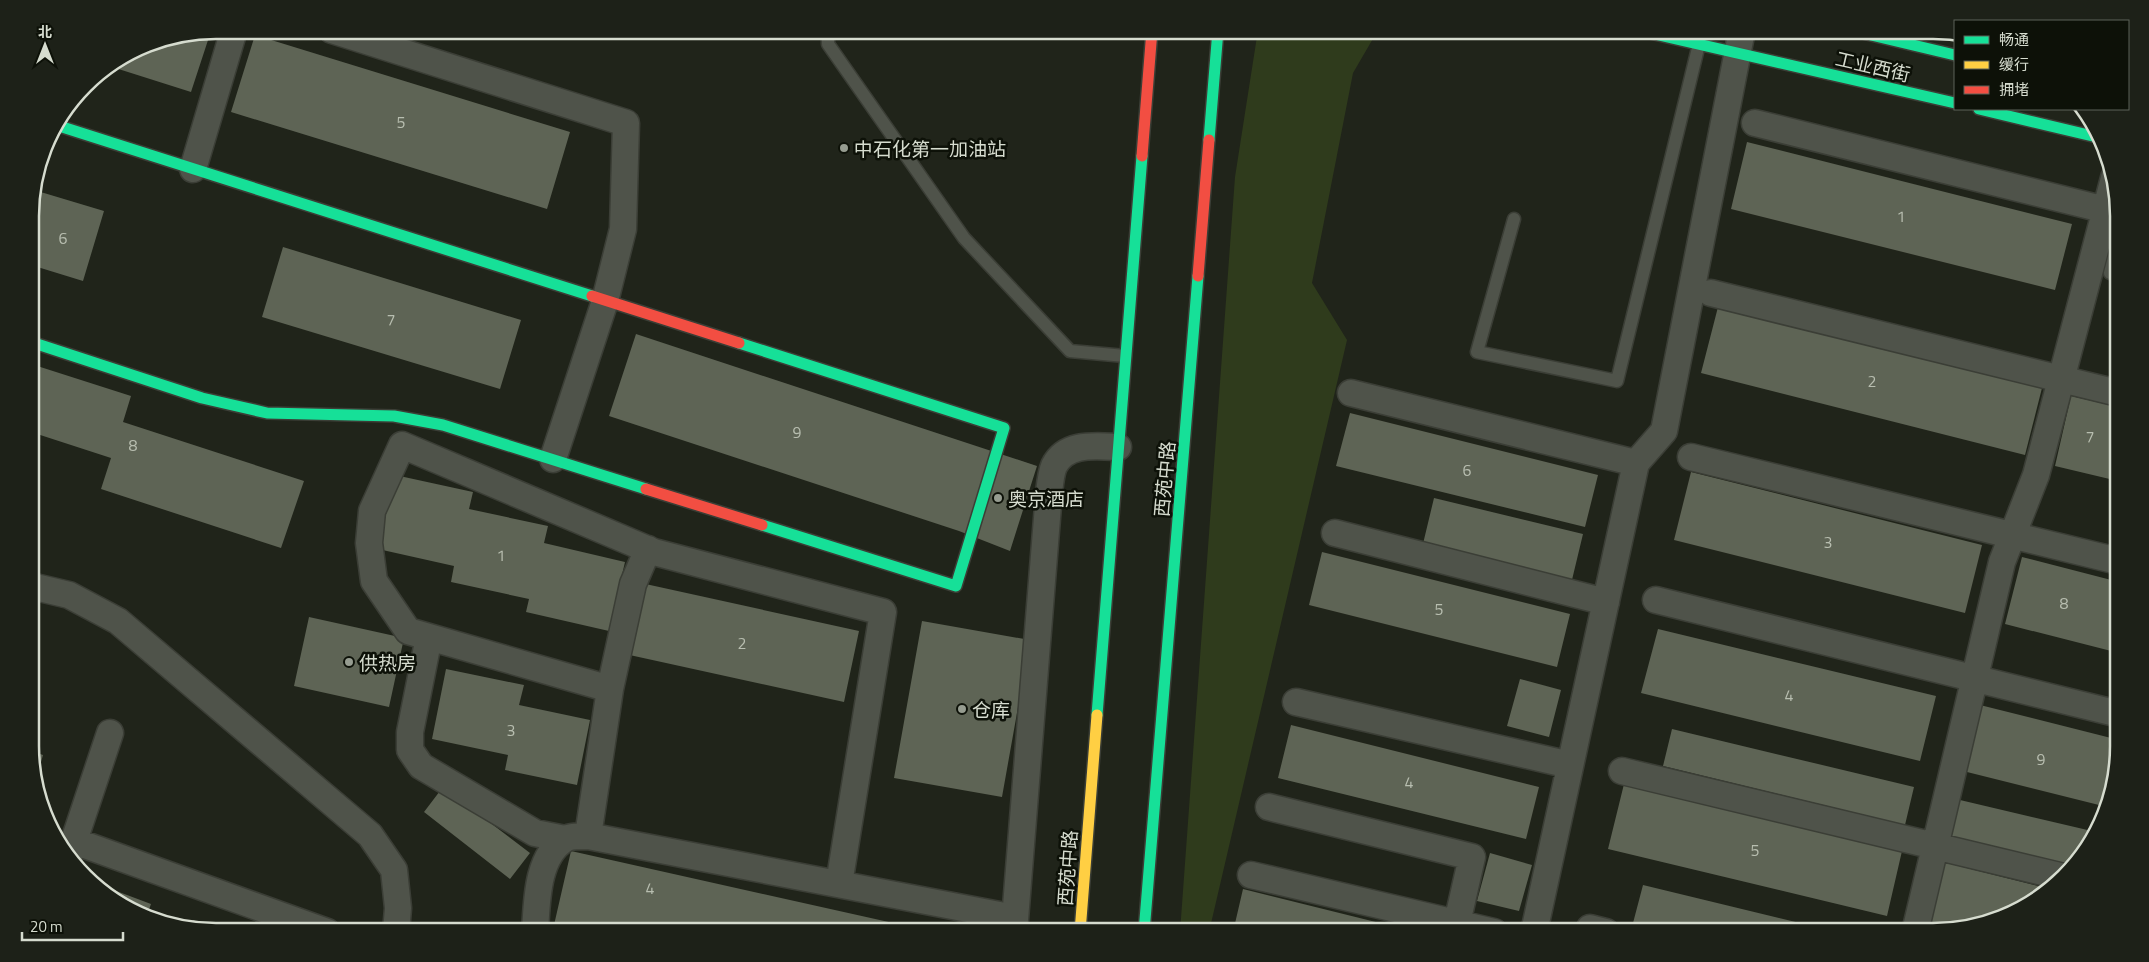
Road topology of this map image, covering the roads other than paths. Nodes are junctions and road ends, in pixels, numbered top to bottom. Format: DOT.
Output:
graph roads {
  1 [pos="231,39"];
  2 [pos="360,39"];
  3 [pos="828,39"];
  4 [pos="1151,39"];
  5 [pos="1217,39"];
  6 [pos="1678,39"];
  7 [pos="1888,39"];
  8 [pos="1740,41"];
  9 [pos="1700,44"];
  10 [pos="1954,55"];
  11 [pos="1954,103"];
  12 [pos="1983,110"];
  13 [pos="1755,123"];
  14 [pos="62,127"];
  15 [pos="2091,136"];
  16 [pos="193,169"];
  17 [pos="2109,197"];
  18 [pos="2106,210"];
  19 [pos="1514,219"];
  20 [pos="1711,293"];
  21 [pos="605,301"];
  22 [pos="39,345"];
  23 [pos="1125,356"];
  24 [pos="2061,380"];
  25 [pos="2110,391"];
  26 [pos="1351,393"];
  27 [pos="1118,447"];
  28 [pos="1691,457"];
  29 [pos="553,459"];
  30 [pos="1636,463"];
  31 [pos="1335,533"];
  32 [pos="2013,534"];
  33 [pos="648,549"];
  34 [pos="2110,559"];
  35 [pos="39,588"];
  36 [pos="1656,600"];
  37 [pos="1606,602"];
  38 [pos="429,637"];
  39 [pos="1974,679"];
  40 [pos="610,689"];
  41 [pos="1296,702"];
  42 [pos="2110,712"];
  43 [pos="110,733"];
  44 [pos="1570,765"];
  45 [pos="1622,771"];
  46 [pos="1269,807"];
  47 [pos="577,837"];
  48 [pos="1935,846"];
  49 [pos="71,849"];
  50 [pos="73,851"];
  51 [pos="1251,875"];
  52 [pos="2054,875"];
  53 [pos="838,884"];
  54 [pos="299,923"];
  55 [pos="397,923"];
  56 [pos="536,923"];
  57 [pos="1006,923"];
  58 [pos="1015,923"];
  59 [pos="1081,923"];
  60 [pos="1145,923"];
  61 [pos="1457,923"];
  62 [pos="1536,923"];
  63 [pos="1918,923"];
  1 -- 16 [label="street"];
  2 -- 21 [label="street"];
  3 -- 23 [label="lane"];
  4 -- 23 [label="main road, 西苑中路"];
  5 -- 60 [label="main road, 西苑中路"];
  6 -- 9 [label="main road, 工业西街"];
  7 -- 10 [label="main road, 工业西街"];
  8 -- 9 [label="main road, 工业西街"];
  8 -- 11 [label="main road, 工业西街"];
  8 -- 30 [label="street"];
  9 -- 19 [label="lane"];
  12 -- 15 [label="main road"];
  13 -- 18 [label="street"];
  14 -- 16 [label="main road"];
  16 -- 21 [label="main road"];
  17 -- 18 [label="street"];
  18 -- 24 [label="street"];
  20 -- 24 [label="street"];
  21 -- 29 [label="street"];
  21 -- 29 [label="main road"];
  22 -- 29 [label="main road"];
  23 -- 27 [label="main road, 西苑中路"];
  24 -- 25 [label="street"];
  24 -- 32 [label="street"];
  26 -- 30 [label="street"];
  27 -- 58 [label="street"];
  27 -- 59 [label="main road, 西苑中路"];
  28 -- 32 [label="street"];
  30 -- 37 [label="street"];
  31 -- 37 [label="street"];
  32 -- 34 [label="street"];
  32 -- 39 [label="street"];
  33 -- 38 [label="street"];
  33 -- 40 [label="street"];
  33 -- 53 [label="street"];
  35 -- 55 [label="street"];
  36 -- 39 [label="street"];
  37 -- 44 [label="street"];
  38 -- 40 [label="street"];
  38 -- 47 [label="street"];
  39 -- 42 [label="street"];
  39 -- 48 [label="street"];
  40 -- 47 [label="street"];
  41 -- 44 [label="street"];
  43 -- 49 [label="street"];
  44 -- 62 [label="street"];
  45 -- 48 [label="street"];
  46 -- 61 [label="street"];
  47 -- 53 [label="street"];
  47 -- 56 [label="street"];
  48 -- 52 [label="street"];
  48 -- 63 [label="street"];
  50 -- 54 [label="street"];
  51 -- 61 [label="street"];
  53 -- 57 [label="street"];
}
